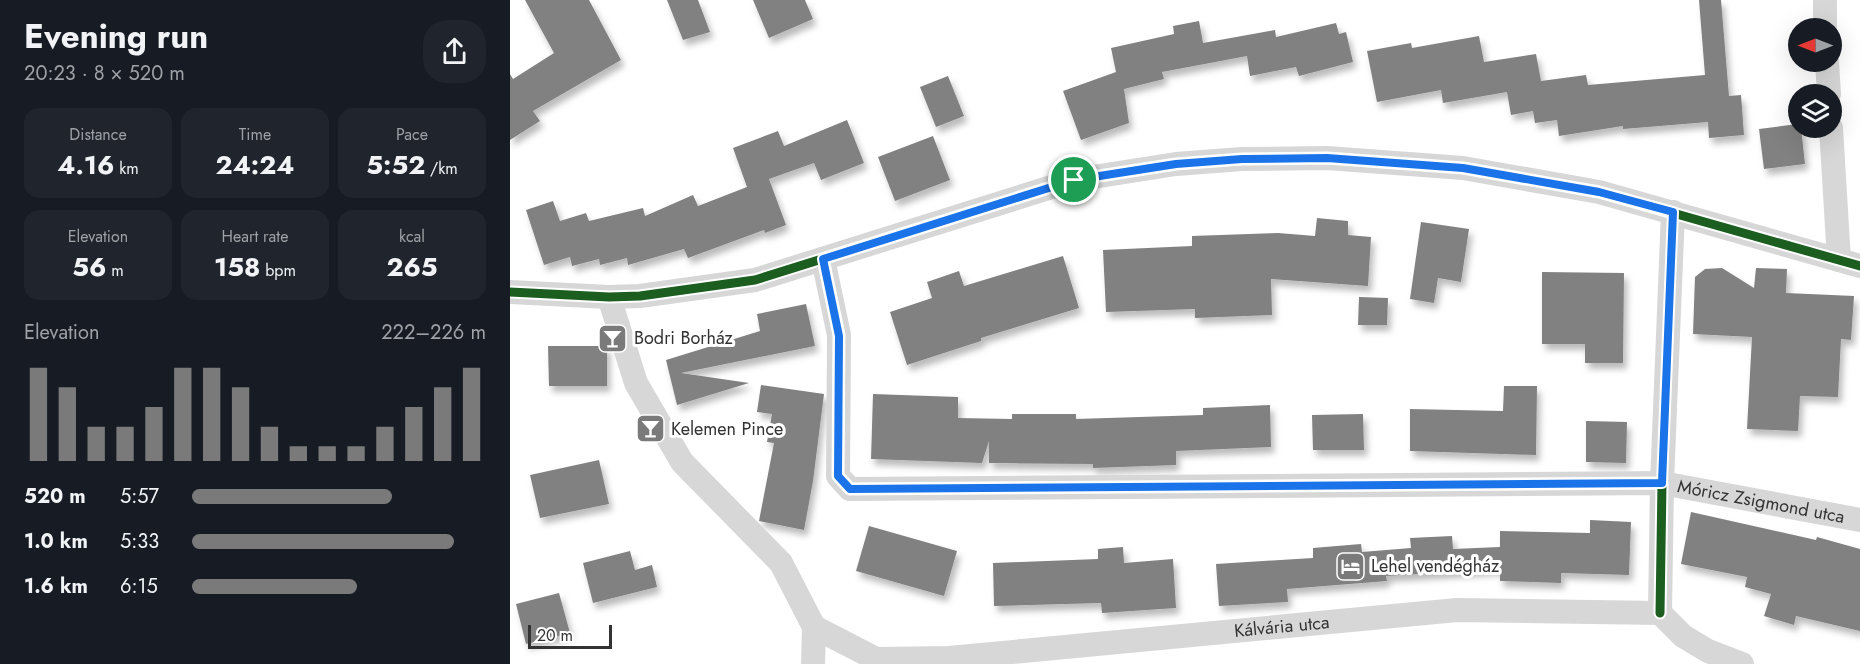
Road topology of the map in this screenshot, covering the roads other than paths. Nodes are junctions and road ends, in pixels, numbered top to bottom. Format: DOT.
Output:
graph roads {
  1 [pos="1825,0"];
  2 [pos="1826,18"];
  3 [pos="1832,138"];
  4 [pos="1673,212"];
  5 [pos="823,259"];
  6 [pos="1850,263"];
  7 [pos="510,292"];
  8 [pos="609,297"];
  9 [pos="1662,483"];
  10 [pos="1860,520"];
  11 [pos="1659,613"];
  12 [pos="813,627"];
  13 [pos="813,664"];
  14 [pos="1742,664"];
  1 -- 2 [label="street"];
  3 -- 6 [label="street"];
  4 -- 5 [label="street"];
  4 -- 6 [label="street"];
  4 -- 9 [label="street, Móricz Zsigmond utca"];
  5 -- 8 [label="street"];
  5 -- 9 [label="street"];
  7 -- 8 [label="street"];
  8 -- 12 [label="street"];
  9 -- 10 [label="street, Móricz Zsigmond utca"];
  9 -- 11 [label="street, Móricz Zsigmond utca"];
  11 -- 12 [label="street, Kálvária utca"];
  11 -- 14 [label="street"];
  12 -- 13 [label="street"];
}
